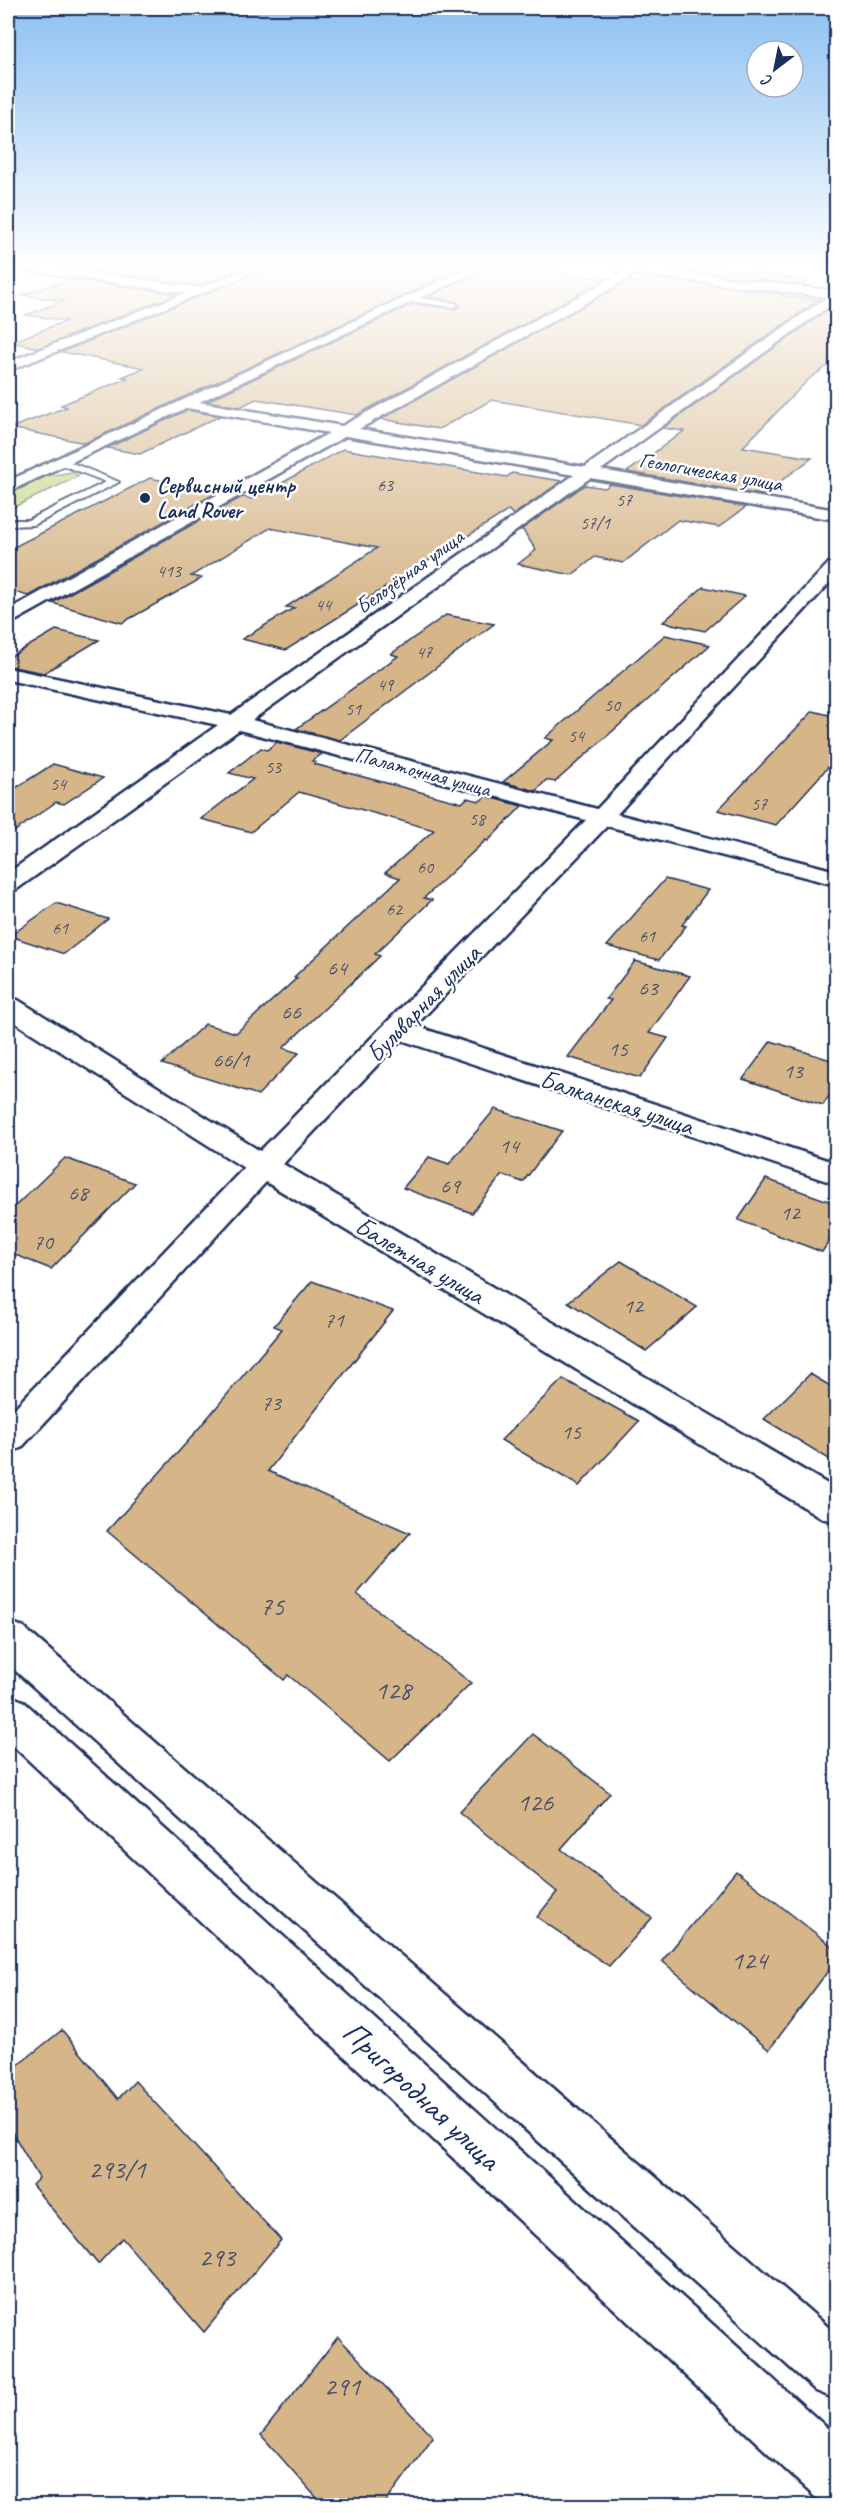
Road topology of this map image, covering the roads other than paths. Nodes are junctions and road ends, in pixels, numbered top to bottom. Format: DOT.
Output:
graph roads {
  1 [pos="205,383"];
  2 [pos="231,383"];
  3 [pos="430,383"];
  4 [pos="713,383"];
  5 [pos="187,404"];
  6 [pos="341,432"];
  7 [pos="62,462"];
  8 [pos="587,473"];
  9 [pos="8,474"];
  10 [pos="8,487"];
  11 [pos="837,515"];
  12 [pos="8,523"];
  13 [pos="837,566"];
  14 [pos="8,617"];
  15 [pos="8,674"];
  16 [pos="237,723"];
  17 [pos="602,818"];
  18 [pos="837,878"];
  19 [pos="8,884"];
  20 [pos="8,1006"];
  21 [pos="398,1030"];
  22 [pos="263,1166"];
  23 [pos="837,1174"];
  24 [pos="8,1438"];
  25 [pos="837,1507"];
  26 [pos="8,1639"];
  27 [pos="8,1714"];
  28 [pos="837,2371"];
  29 [pos="837,2476"];
  1 -- 9 [label="street"];
  2 -- 5 [label="street"];
  3 -- 6 [label="street"];
  4 -- 8 [label="street, Белозёрная улица"];
  5 -- 6 [label="street, Геологическая улица"];
  5 -- 7 [label="street"];
  6 -- 8 [label="street, Геологическая улица"];
  6 -- 14 [label="street"];
  7 -- 10 [label="street"];
  7 -- 12 [label="lane"];
  8 -- 11 [label="street, Геологическая улица"];
  8 -- 16 [label="street, Белозёрная улица"];
  13 -- 17 [label="street, Бульварная улица"];
  15 -- 16 [label="street, Палаточная улица"];
  16 -- 17 [label="street, Палаточная улица"];
  16 -- 19 [label="street, Белозёрная улица"];
  17 -- 18 [label="street, Палаточная улица"];
  17 -- 21 [label="street, Бульварная улица"];
  20 -- 22 [label="street, Балетная улица"];
  21 -- 22 [label="street, Бульварная улица"];
  21 -- 23 [label="street, Балканская улица"];
  22 -- 24 [label="street, Бульварная улица"];
  22 -- 25 [label="street, Балетная улица"];
  26 -- 28 [label="street"];
  27 -- 29 [label="street, Пригородная улица"];
}
